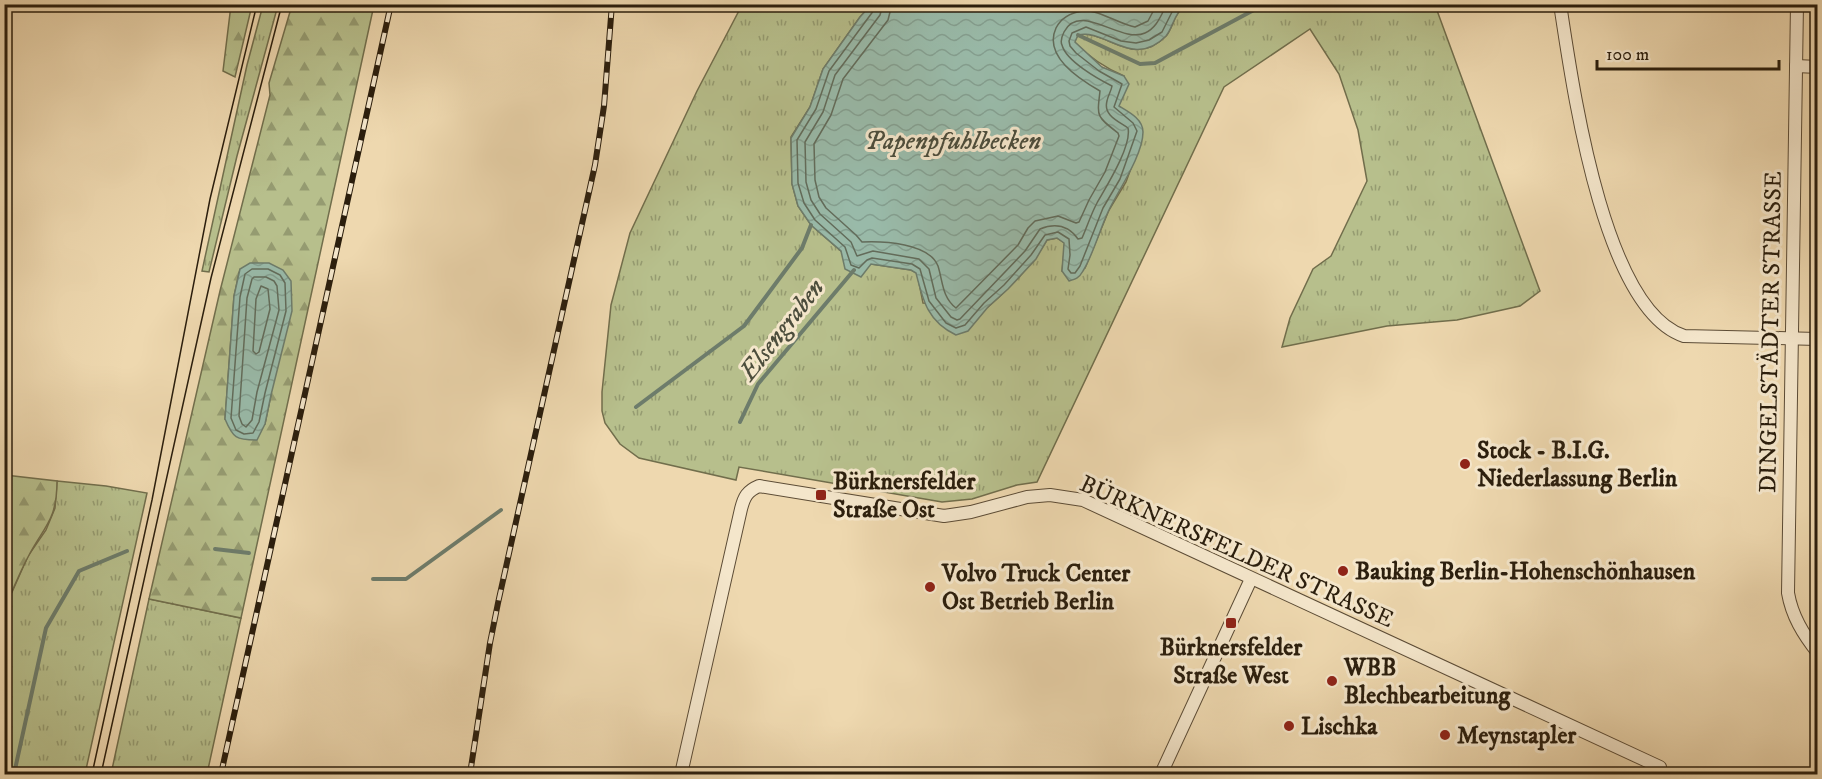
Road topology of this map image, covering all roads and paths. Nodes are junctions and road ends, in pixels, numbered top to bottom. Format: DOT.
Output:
graph roads {
  1 [pos="1560,4"];
  2 [pos="1797,4"];
  3 [pos="1796,66"];
  4 [pos="1818,67"];
  5 [pos="1791,339"];
  6 [pos="1818,339"];
  7 [pos="1251,579"];
  8 [pos="1818,653"];
  9 [pos="1660,767"];
  10 [pos="681,774"];
  11 [pos="1161,774"];
  1 -- 5 [label="street"];
  2 -- 3 [label="street, DINGELSTÄDTER STRASSE"];
  3 -- 4 [label="street"];
  3 -- 5 [label="street, DINGELSTÄDTER STRASSE"];
  5 -- 6 [label="street"];
  5 -- 8 [label="street, DINGELSTÄDTER STRASSE"];
  7 -- 9 [label="street, BÜRKNERSFELDER STRASSE"];
  7 -- 10 [label="street, BÜRKNERSFELDER STRASSE"];
  7 -- 11 [label="street"];
}
